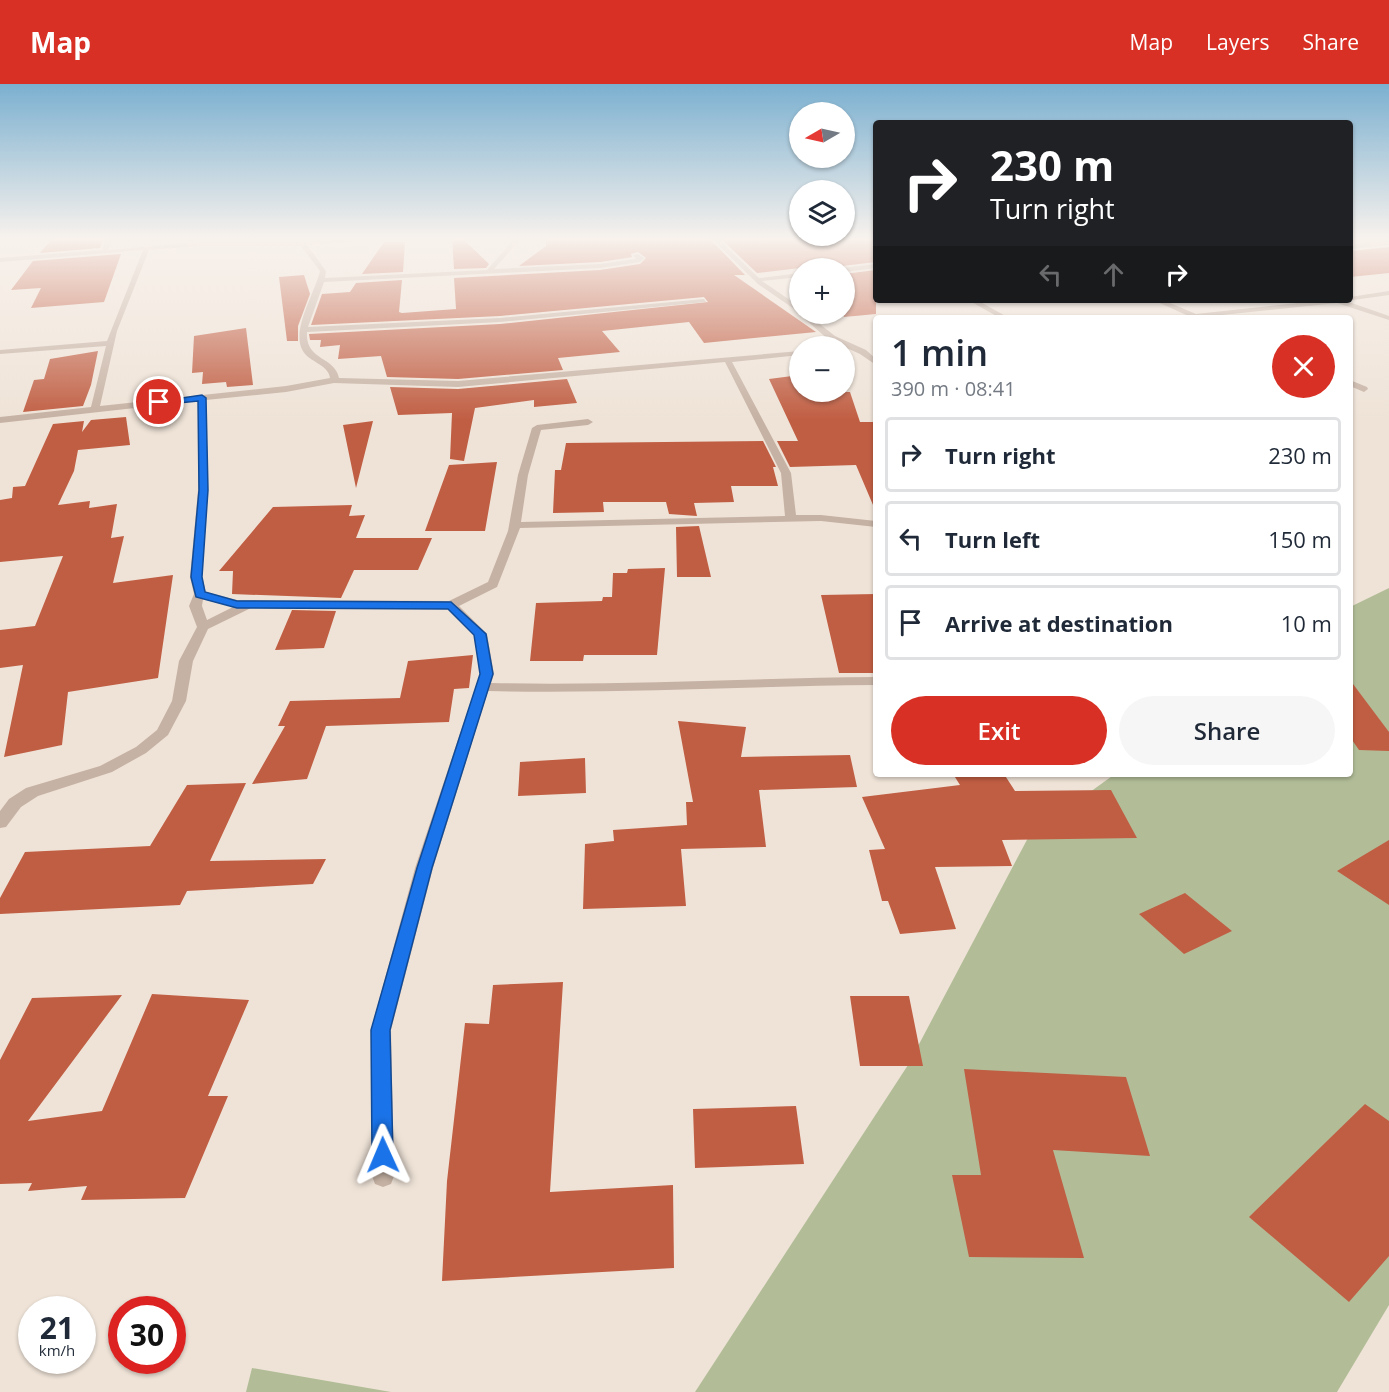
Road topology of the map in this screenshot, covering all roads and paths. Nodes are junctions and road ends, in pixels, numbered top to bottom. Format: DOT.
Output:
graph roads {
  1 [pos="126,298"];
  2 [pos="316,298"];
  3 [pos="704,301"];
  4 [pos="978,303"];
  5 [pos="1164,303"];
  6 [pos="1303,303"];
  7 [pos="1349,303"];
  8 [pos="1000,315"];
  9 [pos="1192,315"];
  10 [pos="1209,315"];
  11 [pos="1389,318"];
  12 [pos="815,324"];
  13 [pos="303,330"];
  14 [pos="830,336"];
  15 [pos="110,343"];
  16 [pos="855,349"];
  17 [pos="0,351"];
  18 [pos="789,354"];
  19 [pos="727,359"];
  20 [pos="873,361"];
  21 [pos="334,380"];
  22 [pos="1353,384"];
  23 [pos="1364,389"];
  24 [pos="202,398"];
  25 [pos="95,409"];
  26 [pos="0,420"];
  27 [pos="588,422"];
  28 [pos="791,519"];
  29 [pos="873,524"];
  30 [pos="515,525"];
  31 [pos="200,594"];
  32 [pos="249,604"];
  33 [pos="451,605"];
  34 [pos="203,627"];
  35 [pos="873,681"];
  36 [pos="482,687"];
  37 [pos="0,823"];
  38 [pos="383,1176"];
  1 -- 15 [label="street"];
  2 -- 13 [label="street"];
  3 -- 13 [label="street"];
  4 -- 8 [label="street"];
  5 -- 9 [label="street"];
  6 -- 10 [label="street"];
  7 -- 11 [label="street"];
  12 -- 14 [label="street"];
  13 -- 21 [label="street"];
  15 -- 17 [label="street"];
  15 -- 25 [label="street"];
  16 -- 20 [label="street"];
  18 -- 19 [label="street"];
  19 -- 21 [label="street"];
  19 -- 28 [label="street"];
  21 -- 24 [label="street"];
  22 -- 23 [label="street"];
  24 -- 25 [label="street"];
  24 -- 31 [label="street"];
  25 -- 26 [label="street"];
  27 -- 30 [label="street"];
  28 -- 29 [label="street"];
  28 -- 30 [label="street"];
  30 -- 33 [label="street"];
  31 -- 32 [label="street"];
  31 -- 34 [label="street"];
  32 -- 33 [label="street"];
  32 -- 34 [label="street"];
  33 -- 36 [label="street"];
  34 -- 37 [label="street"];
  35 -- 36 [label="street"];
  36 -- 38 [label="street"];
}
